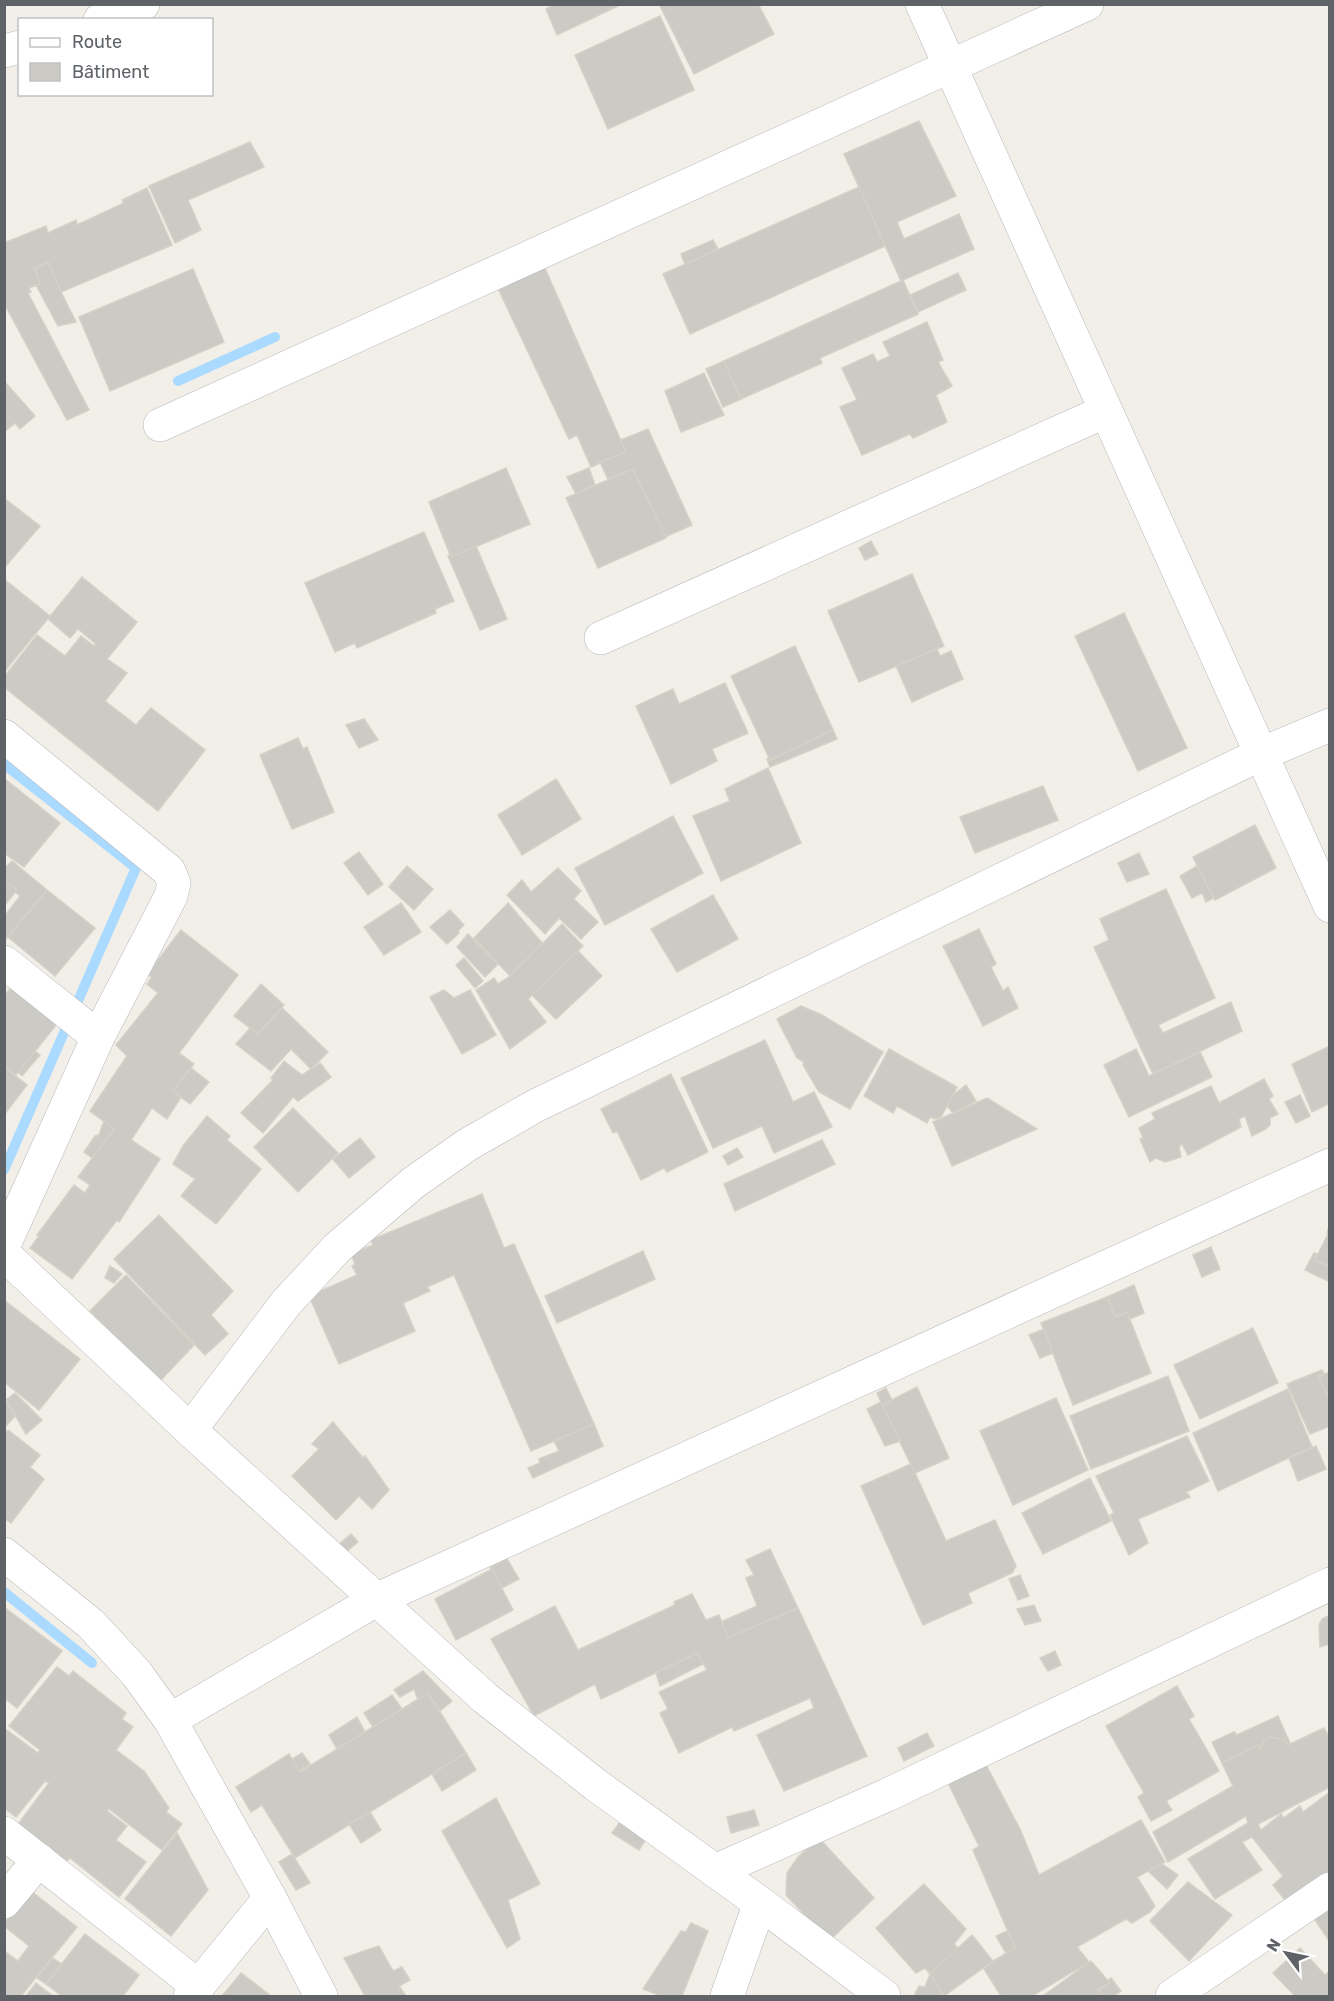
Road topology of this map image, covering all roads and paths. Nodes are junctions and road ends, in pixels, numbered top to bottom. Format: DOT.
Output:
graph roads {
  1 [pos="143,4"];
  2 [pos="922,4"];
  3 [pos="1088,4"];
  4 [pos="105,18"];
  5 [pos="950,67"];
  6 [pos="1106,411"];
  7 [pos="160,425"];
  8 [pos="601,638"];
  9 [pos="1329,725"];
  10 [pos="4,736"];
  11 [pos="1261,754"];
  12 [pos="1329,906"];
  13 [pos="4,963"];
  14 [pos="98,1037"];
  15 [pos="1329,1165"];
  16 [pos="4,1245"];
  17 [pos="4,1254"];
  18 [pos="190,1430"];
  19 [pos="4,1554"];
  20 [pos="1329,1584"];
  21 [pos="376,1600"];
  22 [pos="170,1720"];
  23 [pos="4,1833"];
  24 [pos="39,1860"];
  25 [pos="715,1871"];
  26 [pos="1329,1888"];
  27 [pos="270,1898"];
  28 [pos="4,1902"];
  29 [pos="760,1903"];
  30 [pos="194,1991"];
  31 [pos="321,1996"];
  32 [pos="727,1996"];
  33 [pos="884,1996"];
  34 [pos="1172,1996"];
  1 -- 4 [label="street"];
  2 -- 5 [label="street"];
  3 -- 5 [label="street"];
  5 -- 6 [label="street"];
  5 -- 7 [label="street"];
  6 -- 8 [label="street"];
  6 -- 11 [label="street"];
  9 -- 11 [label="street"];
  10 -- 14 [label="street"];
  11 -- 12 [label="street"];
  11 -- 18 [label="street"];
  13 -- 14 [label="street"];
  14 -- 16 [label="street"];
  15 -- 21 [label="street"];
  17 -- 18 [label="street"];
  18 -- 21 [label="street"];
  19 -- 22 [label="street"];
  20 -- 25 [label="street"];
  21 -- 22 [label="street"];
  21 -- 25 [label="street"];
  22 -- 27 [label="street"];
  23 -- 24 [label="street"];
  24 -- 28 [label="street"];
  24 -- 30 [label="street"];
  25 -- 29 [label="street"];
  26 -- 34 [label="street"];
  27 -- 30 [label="street"];
  27 -- 31 [label="street"];
  29 -- 32 [label="street"];
  29 -- 33 [label="street"];
}
